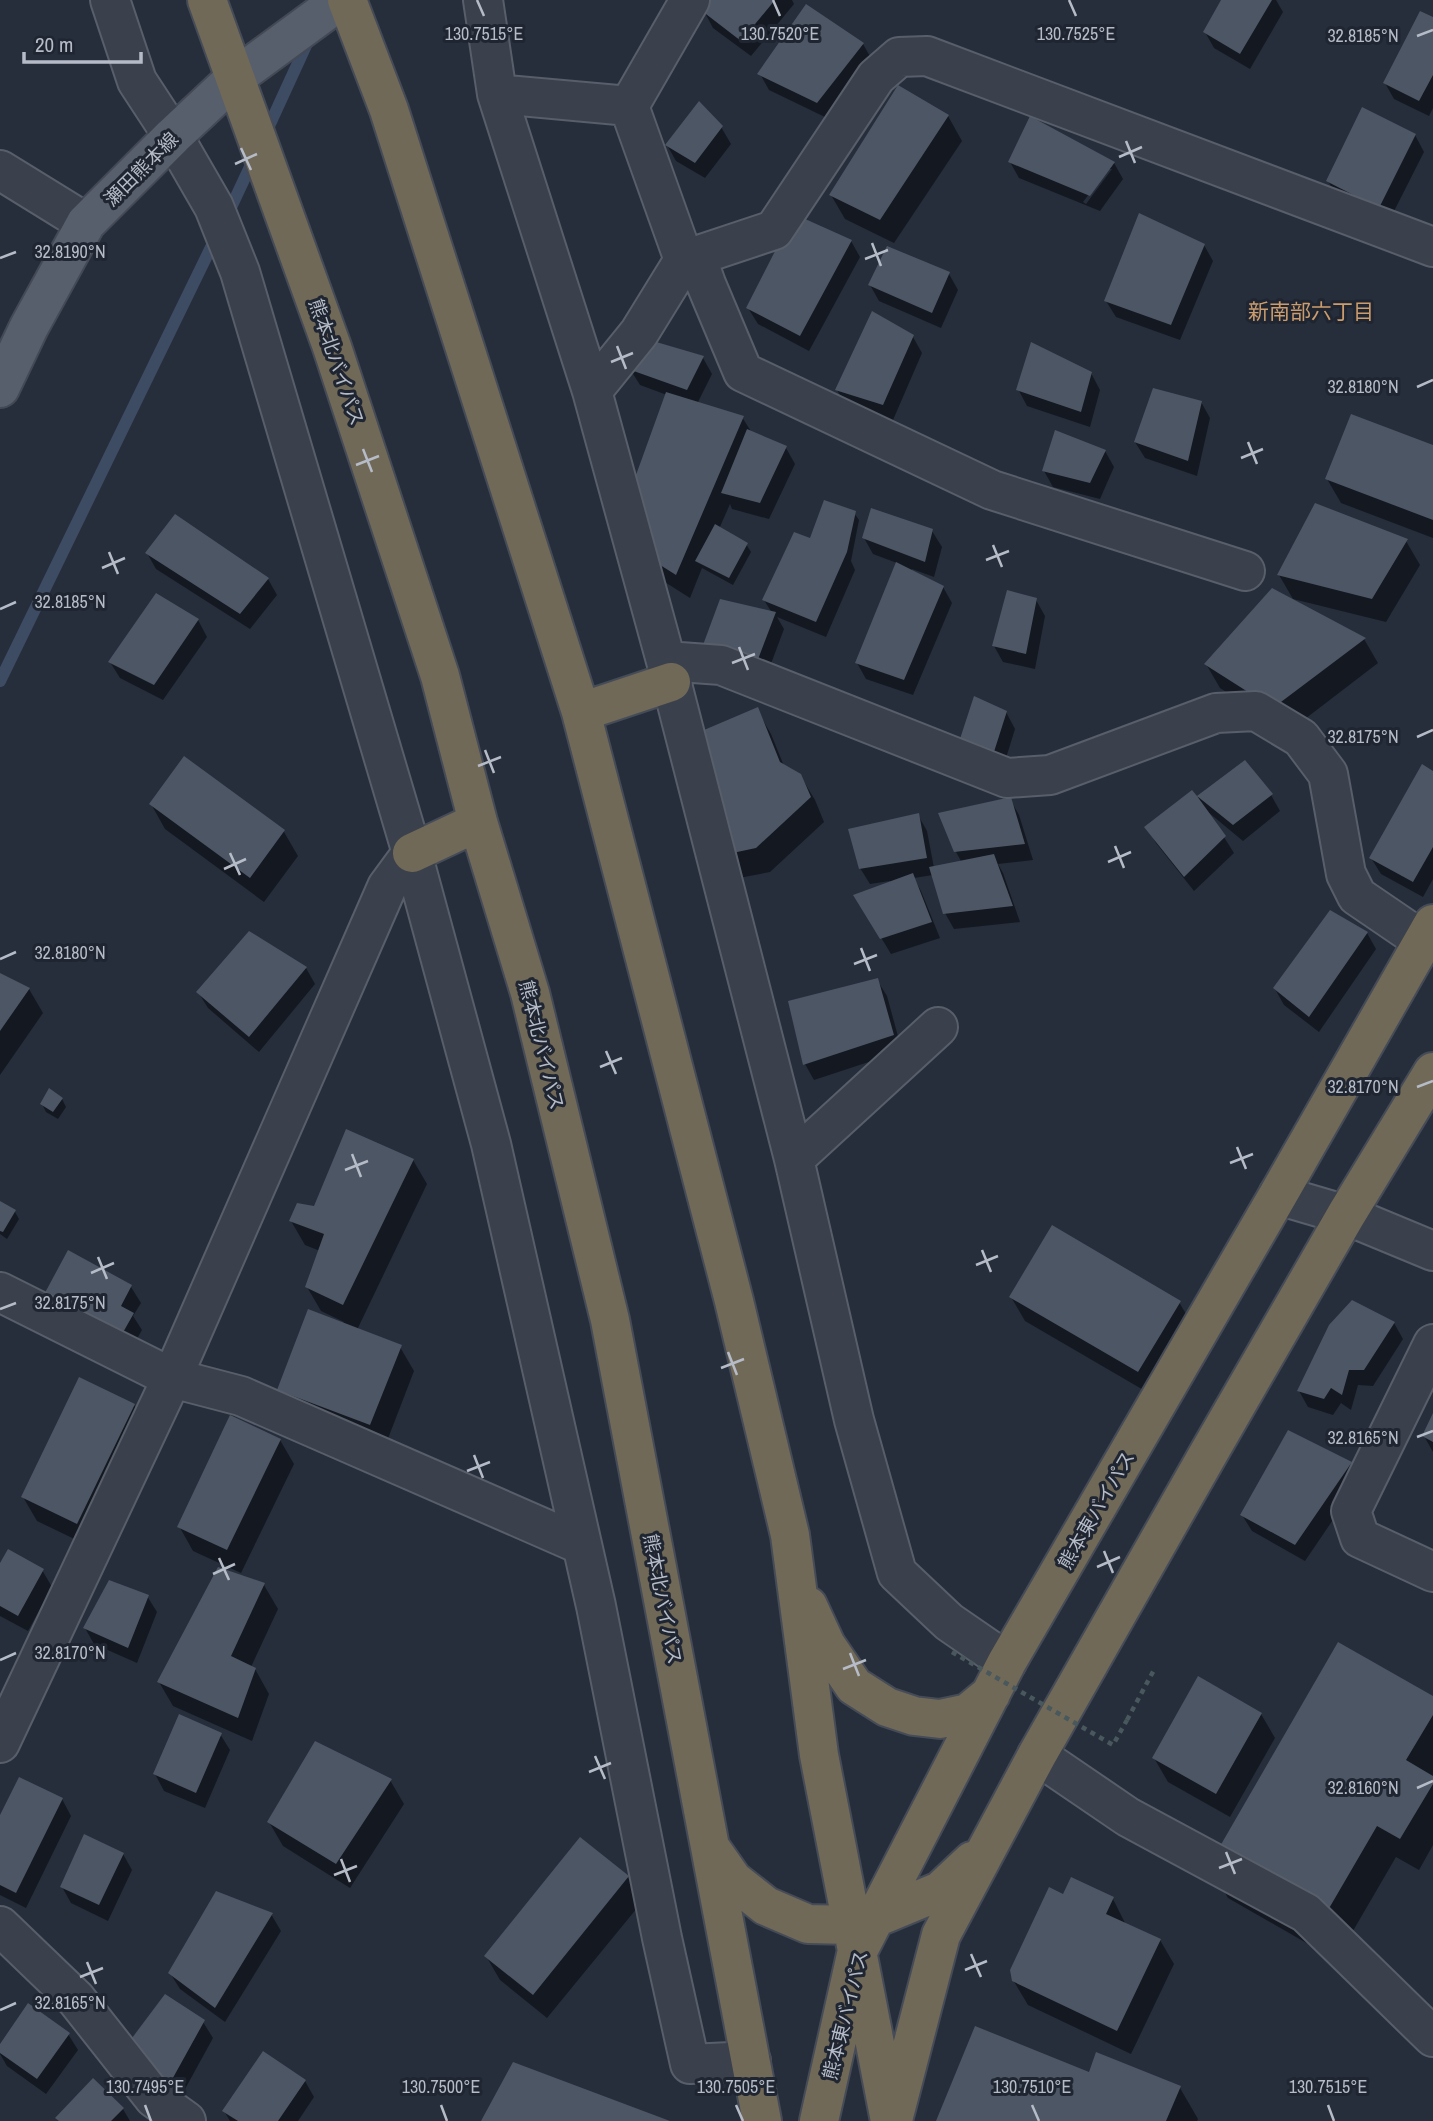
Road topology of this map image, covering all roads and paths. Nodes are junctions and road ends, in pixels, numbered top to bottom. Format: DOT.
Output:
graph roads {
  1 [pos="110,0"];
  2 [pos="208,0"];
  3 [pos="344,0"];
  4 [pos="482,0"];
  5 [pos="691,0"];
  6 [pos="236,77"];
  7 [pos="497,94"];
  8 [pos="629,106"];
  9 [pos="173,136"];
  10 [pos="0,170"];
  11 [pos="86,223"];
  12 [pos="1433,247"];
  13 [pos="690,258"];
  14 [pos="0,388"];
  15 [pos="592,391"];
  16 [pos="1245,571"];
  17 [pos="669,671"];
  18 [pos="581,712"];
  19 [pos="478,822"];
  20 [pos="412,853"];
  21 [pos="1428,932"];
  22 [pos="939,1027"];
  23 [pos="1433,1072"];
  24 [pos="794,1160"];
  25 [pos="1279,1195"];
  26 [pos="1346,1215"];
  27 [pos="1433,1251"];
  28 [pos="0,1292"];
  29 [pos="1433,1344"];
  30 [pos="172,1378"];
  31 [pos="582,1545"];
  32 [pos="1433,1572"];
  33 [pos="796,1579"];
  34 [pos="952,1653"];
  35 [pos="1155,1668"];
  36 [pos="999,1678"];
  37 [pos="0,1743"];
  38 [pos="1037,1755"];
  39 [pos="991,1842"];
  40 [pos="710,1848"];
  41 [pos="0,1926"];
  42 [pos="861,1933"];
  43 [pos="1433,2037"];
  44 [pos="751,2061"];
  45 [pos="186,2121"];
  46 [pos="762,2121"];
  47 [pos="819,2121"];
  48 [pos="892,2121"];
  1 -- 9 [label="street"];
  2 -- 6 [label="highway, 熊本北バイパス"];
  3 -- 6 [label="main road, 瀬田熊本線"];
  3 -- 18 [label="highway"];
  4 -- 7 [label="street"];
  5 -- 8 [label="street"];
  6 -- 9 [label="main road, 瀬田熊本線"];
  6 -- 19 [label="highway, 熊本北バイパス"];
  7 -- 8 [label="street"];
  7 -- 15 [label="street"];
  8 -- 13 [label="street"];
  9 -- 11 [label="main road, 瀬田熊本線"];
  9 -- 20 [label="street"];
  10 -- 11 [label="street"];
  11 -- 14 [label="main road, 瀬田熊本線"];
  12 -- 13 [label="street"];
  13 -- 15 [label="street"];
  13 -- 16 [label="street"];
  15 -- 17 [label="street"];
  17 -- 18 [label="highway"];
  17 -- 21 [label="street"];
  17 -- 24 [label="street"];
  18 -- 33 [label="highway"];
  19 -- 20 [label="highway"];
  19 -- 40 [label="highway, 熊本北バイパス"];
  20 -- 30 [label="street"];
  20 -- 31 [label="street"];
  21 -- 25 [label="highway, 熊本東バイパス"];
  22 -- 24 [label="street"];
  23 -- 26 [label="highway"];
  24 -- 36 [label="street"];
  25 -- 26 [label="street"];
  25 -- 36 [label="highway, 熊本東バイパス"];
  26 -- 27 [label="street"];
  26 -- 38 [label="highway"];
  28 -- 30 [label="street"];
  29 -- 32 [label="street"];
  30 -- 31 [label="street"];
  30 -- 37 [label="street"];
  31 -- 44 [label="street"];
  33 -- 36 [label="highway"];
  33 -- 42 [label="highway"];
  34 -- 35 [label="path, bridge"];
  36 -- 42 [label="highway, 熊本東バイパス"];
  38 -- 39 [label="highway"];
  38 -- 43 [label="street"];
  39 -- 42 [label="highway"];
  39 -- 48 [label="highway"];
  40 -- 42 [label="highway"];
  40 -- 44 [label="highway, 熊本北バイパス"];
  41 -- 45 [label="street"];
  42 -- 47 [label="highway, 熊本東バイパス"];
  42 -- 48 [label="highway"];
  44 -- 46 [label="highway, 熊本北バイパス"];
}
